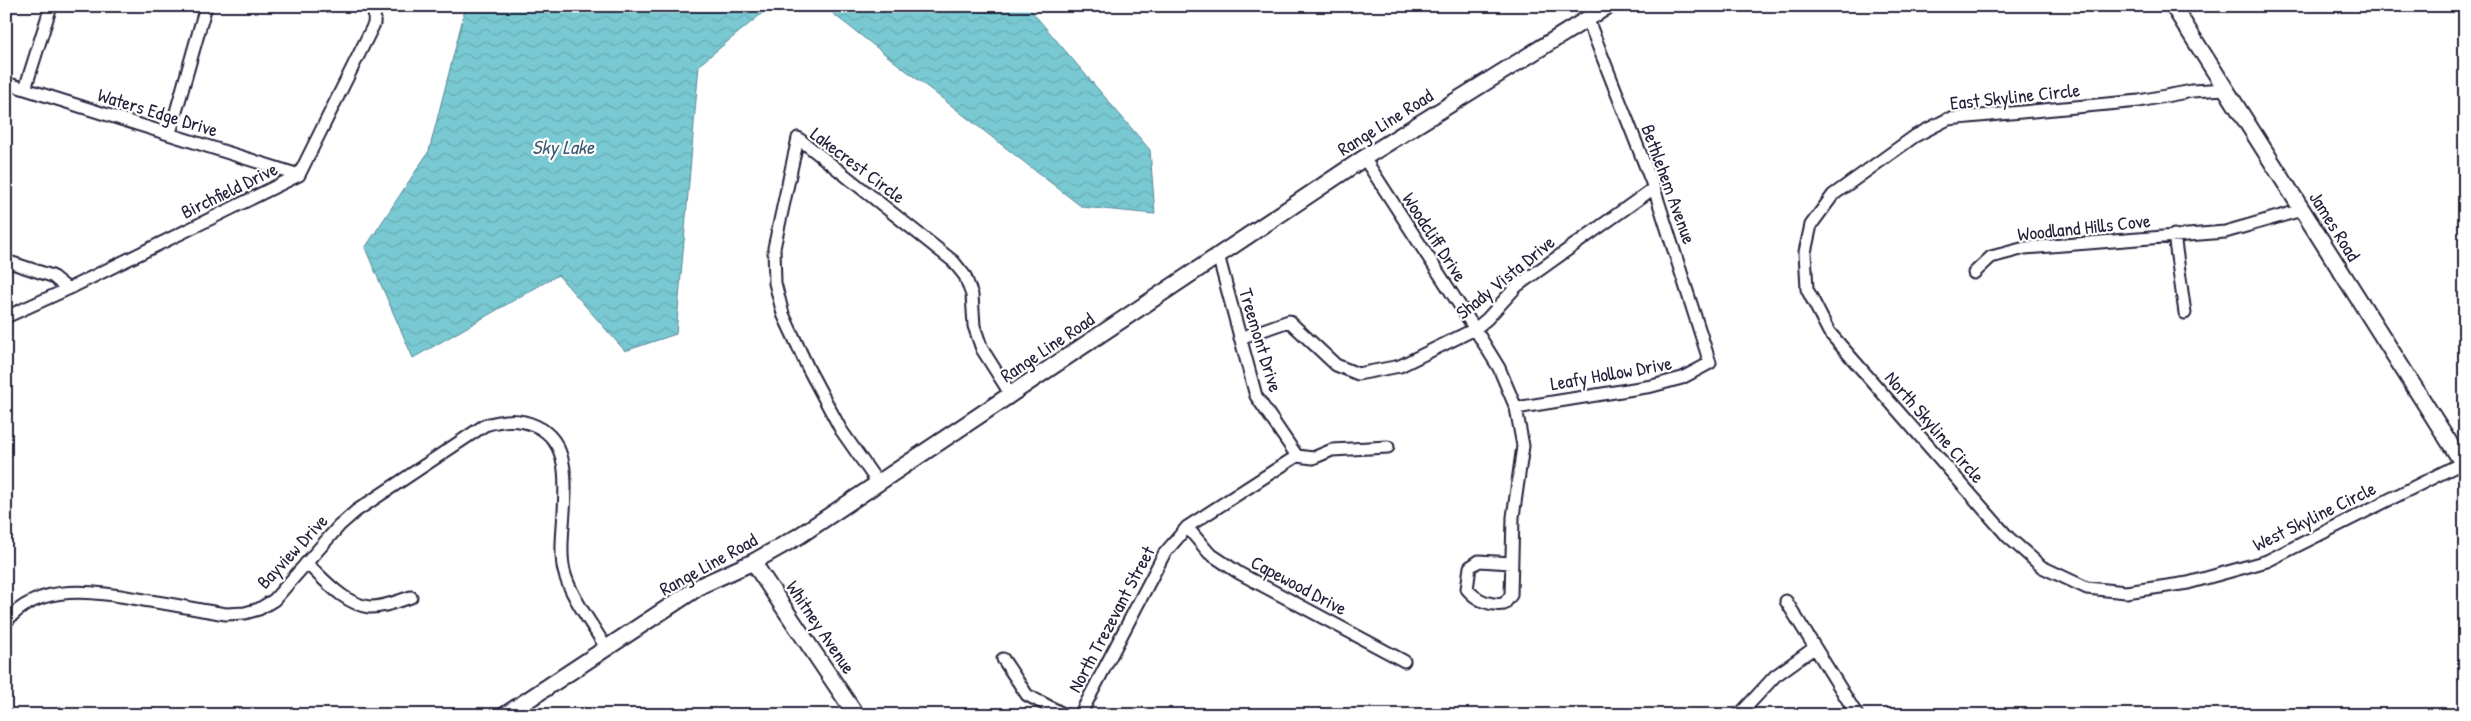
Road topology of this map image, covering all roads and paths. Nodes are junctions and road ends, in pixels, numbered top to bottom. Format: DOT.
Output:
graph roads {
  1 [pos="51,6"];
  2 [pos="206,6"];
  3 [pos="375,6"];
  4 [pos="1608,6"];
  5 [pos="2173,6"];
  6 [pos="1588,20"];
  7 [pos="6,83"];
  8 [pos="25,89"];
  9 [pos="2226,89"];
  10 [pos="170,133"];
  11 [pos="1364,158"];
  12 [pos="299,175"];
  13 [pos="1654,188"];
  14 [pos="2302,210"];
  15 [pos="2174,236"];
  16 [pos="1805,252"];
  17 [pos="1218,255"];
  18 [pos="6,262"];
  19 [pos="1974,273"];
  20 [pos="68,289"];
  21 [pos="2185,313"];
  22 [pos="6,317"];
  23 [pos="1475,329"];
  24 [pos="1240,338"];
  25 [pos="1710,363"];
  26 [pos="1011,395"];
  27 [pos="1516,408"];
  28 [pos="1388,447"];
  29 [pos="1297,456"];
  30 [pos="2463,465"];
  31 [pos="878,483"];
  32 [pos="1187,527"];
  33 [pos="753,562"];
  34 [pos="1511,562"];
  35 [pos="306,564"];
  36 [pos="2087,588"];
  37 [pos="411,597"];
  38 [pos="1786,602"];
  39 [pos="6,622"];
  40 [pos="606,648"];
  41 [pos="1814,648"];
  42 [pos="1003,659"];
  43 [pos="1404,661"];
  44 [pos="505,715"];
  45 [pos="856,715"];
  46 [pos="1065,715"];
  47 [pos="1080,715"];
  48 [pos="1738,715"];
  49 [pos="1857,715"];
  1 -- 8 [label="street"];
  2 -- 10 [label="street"];
  3 -- 12 [label="street, Birchfield Drive"];
  4 -- 6 [label="main road, Range Line Road"];
  5 -- 9 [label="main road, James Road"];
  6 -- 11 [label="main road, Range Line Road"];
  6 -- 13 [label="street, Bethlehem Avenue"];
  7 -- 8 [label="street, Waters Edge Drive"];
  8 -- 10 [label="street, Waters Edge Drive"];
  9 -- 14 [label="main road, James Road"];
  9 -- 16 [label="street, East Skyline Circle"];
  10 -- 12 [label="street, Waters Edge Drive"];
  11 -- 17 [label="main road, Range Line Road"];
  11 -- 23 [label="street, Woodcliff Drive"];
  12 -- 20 [label="street, Birchfield Drive"];
  13 -- 23 [label="street, Shady Vista Drive"];
  13 -- 25 [label="street, Bethlehem Avenue"];
  14 -- 15 [label="street, Woodland Hills Cove"];
  14 -- 30 [label="main road, James Road"];
  15 -- 19 [label="street, Woodland Hills Cove"];
  15 -- 21 [label="street, Woodland Hills Cove"];
  16 -- 36 [label="street, North Skyline Circle"];
  17 -- 24 [label="street, Treemont Drive"];
  17 -- 26 [label="main road, Range Line Road"];
  18 -- 20 [label="street"];
  20 -- 22 [label="street, Birchfield Drive"];
  23 -- 24 [label="street, Shady Vista Drive"];
  23 -- 27 [label="street, Woodcliff Drive"];
  24 -- 29 [label="street, Treemont Drive"];
  25 -- 27 [label="street, Leafy Hollow Drive"];
  26 -- 31 [label="main road, Range Line Road"];
  26 -- 31 [label="street, Lakecrest Circle"];
  27 -- 34 [label="street, Woodcliff Drive"];
  28 -- 29 [label="street"];
  29 -- 32 [label="street, North Trezevant Street"];
  30 -- 36 [label="street, West Skyline Circle"];
  31 -- 33 [label="main road, Range Line Road"];
  32 -- 43 [label="street, Capewood Drive"];
  32 -- 47 [label="street, North Trezevant Street"];
  33 -- 40 [label="main road, Range Line Road"];
  33 -- 45 [label="main road, Whitney Avenue"];
  34 -- 34 [label="street, Woodcliff Drive"];
  35 -- 37 [label="street"];
  35 -- 39 [label="street, Bayview Drive"];
  35 -- 40 [label="street, Bayview Drive"];
  38 -- 41 [label="street"];
  40 -- 44 [label="main road, Range Line Road"];
  41 -- 48 [label="street"];
  41 -- 49 [label="street"];
  42 -- 46 [label="street"];
}
